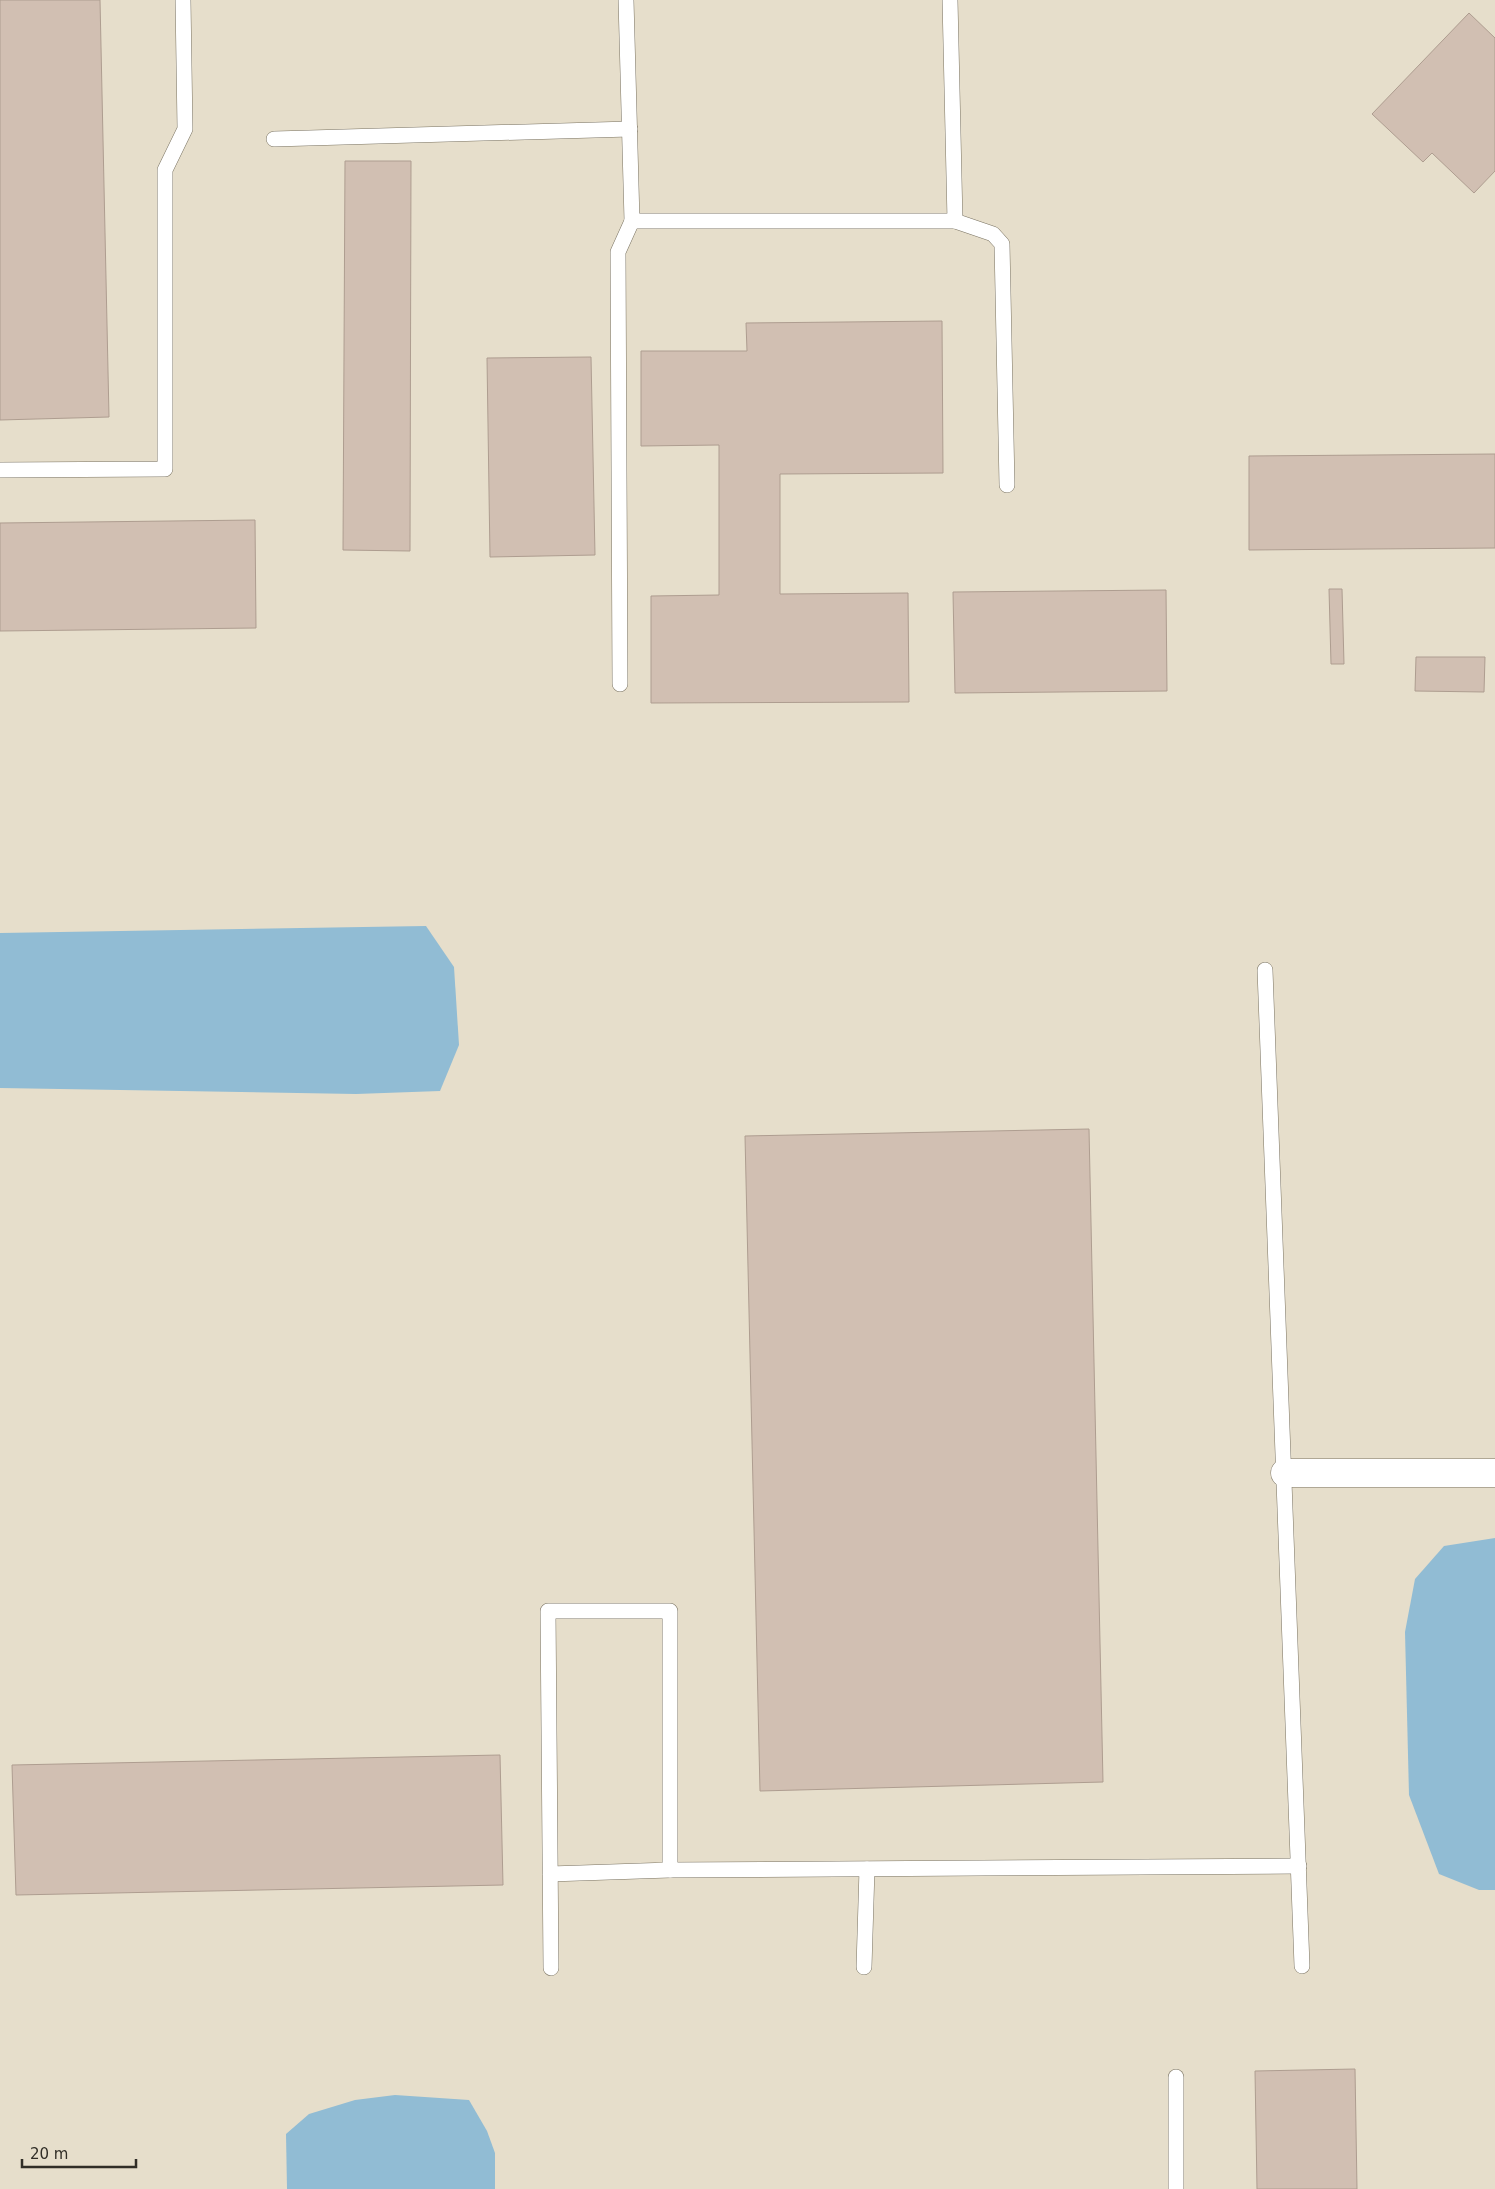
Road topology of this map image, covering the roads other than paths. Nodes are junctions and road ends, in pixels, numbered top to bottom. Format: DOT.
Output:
graph roads {
  1 [pos="183,0"];
  2 [pos="626,0"];
  3 [pos="950,0"];
  4 [pos="630,129"];
  5 [pos="274,139"];
  6 [pos="632,221"];
  7 [pos="954,221"];
  8 [pos="0,470"];
  9 [pos="1008,485"];
  10 [pos="620,684"];
  11 [pos="1265,970"];
  12 [pos="1285,1473"];
  13 [pos="1495,1473"];
  14 [pos="1299,1866"];
  15 [pos="867,1869"];
  16 [pos="670,1870"];
  17 [pos="550,1874"];
  18 [pos="1302,1966"];
  19 [pos="864,1967"];
  20 [pos="551,1968"];
  21 [pos="1176,2077"];
  22 [pos="1176,2189"];
  1 -- 8 [label="lane"];
  2 -- 4 [label="lane"];
  3 -- 7 [label="lane"];
  4 -- 5 [label="lane"];
  4 -- 6 [label="lane"];
  6 -- 7 [label="lane"];
  6 -- 10 [label="lane"];
  7 -- 9 [label="lane"];
  11 -- 12 [label="lane"];
  12 -- 13 [label="street"];
  12 -- 14 [label="lane"];
  14 -- 15 [label="lane"];
  14 -- 18 [label="lane"];
  15 -- 16 [label="lane"];
  15 -- 19 [label="lane"];
  16 -- 17 [label="lane"];
  16 -- 17 [label="lane"];
  17 -- 20 [label="lane"];
  21 -- 22 [label="lane"];
}
